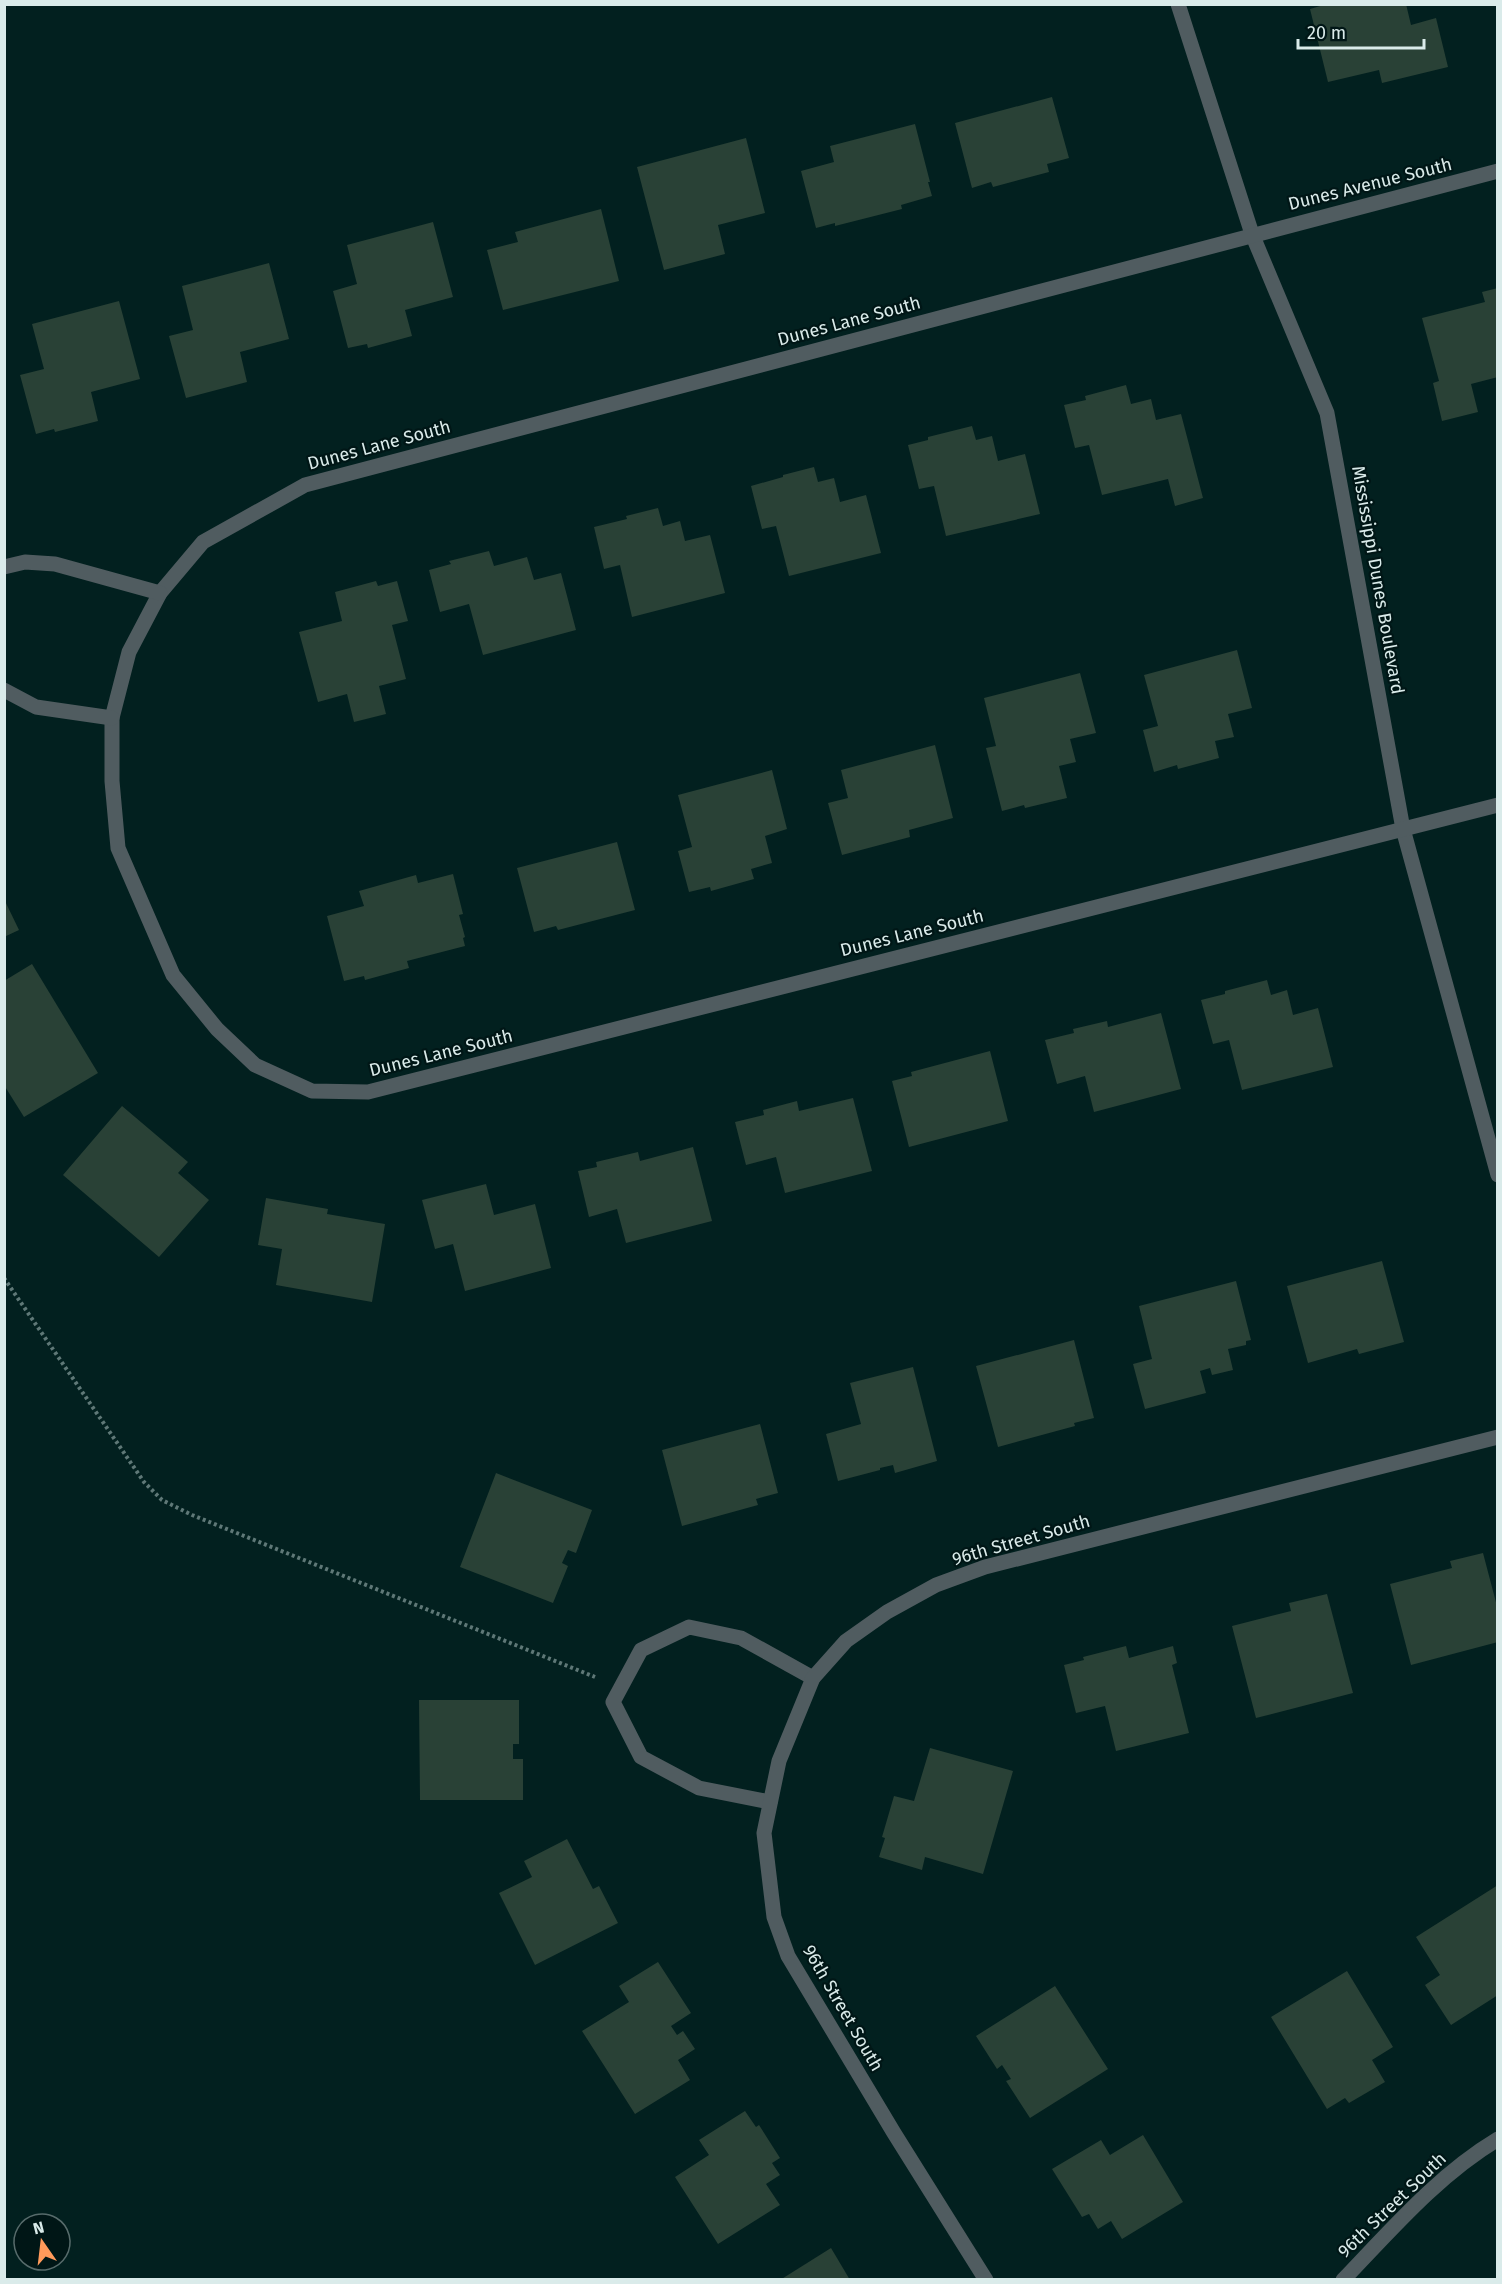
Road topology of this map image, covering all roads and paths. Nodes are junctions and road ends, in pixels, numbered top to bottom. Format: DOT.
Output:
graph roads {
  1 [pos="1178,4"];
  2 [pos="1497,171"];
  3 [pos="1252,234"];
  4 [pos="4,567"];
  5 [pos="160,592"];
  6 [pos="4,690"];
  7 [pos="112,718"];
  8 [pos="1497,805"];
  9 [pos="1403,829"];
  10 [pos="1497,1175"];
  11 [pos="4,1278"];
  12 [pos="1497,1437"];
  13 [pos="813,1678"];
  14 [pos="621,1687"];
  15 [pos="770,1802"];
  16 [pos="1497,2139"];
  17 [pos="986,2280"];
  18 [pos="1343,2280"];
  1 -- 3 [label="street, Mississippi Dunes Boulevard"];
  2 -- 3 [label="street, Dunes Avenue South"];
  3 -- 5 [label="street, Dunes Lane South"];
  3 -- 9 [label="street, Mississippi Dunes Boulevard"];
  4 -- 5 [label="street"];
  5 -- 7 [label="street, Dunes Lane South"];
  6 -- 7 [label="street"];
  7 -- 9 [label="street, Dunes Lane South"];
  8 -- 9 [label="street, Dunes Lane South"];
  9 -- 10 [label="street, Mississippi Dunes Boulevard"];
  11 -- 14 [label="path"];
  12 -- 13 [label="street, 96th Street South"];
  13 -- 14 [label="street"];
  13 -- 15 [label="street, 96th Street South"];
  14 -- 15 [label="street"];
  15 -- 17 [label="street, 96th Street South"];
  16 -- 18 [label="street, 96th Street South"];
}
